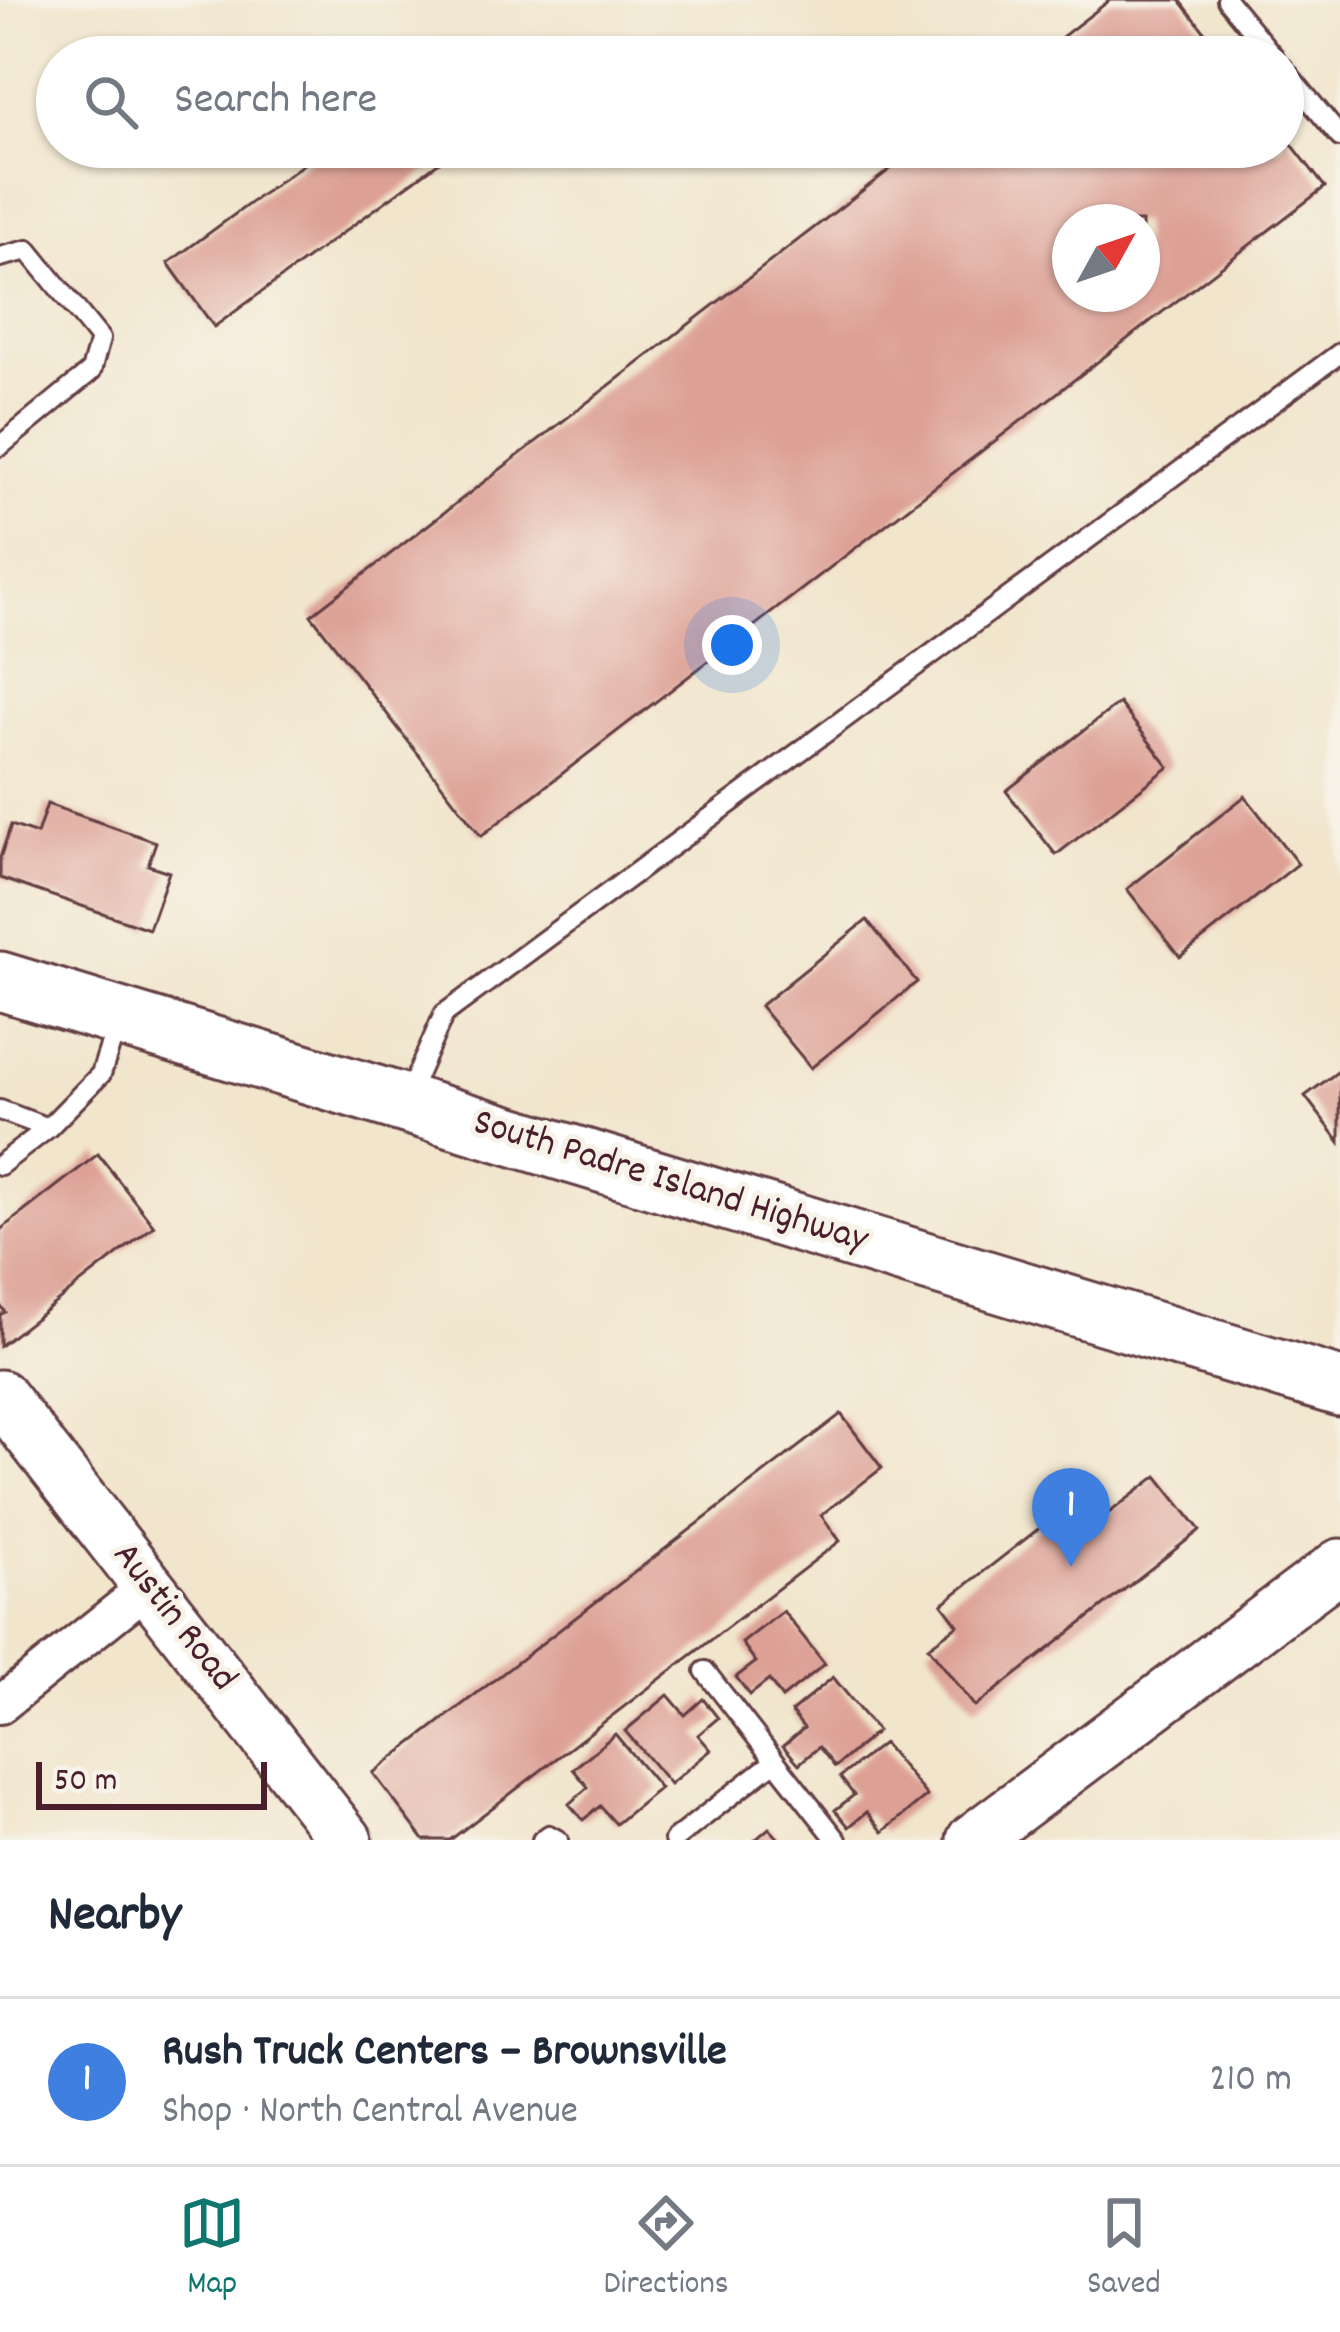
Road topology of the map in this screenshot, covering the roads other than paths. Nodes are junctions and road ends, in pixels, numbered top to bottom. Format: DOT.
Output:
graph roads {
  1 [pos="1227,0"];
  2 [pos="1257,36"];
  3 [pos="1304,93"];
  4 [pos="1340,137"];
  5 [pos="0,257"];
  6 [pos="1340,353"];
  7 [pos="0,446"];
  8 [pos="0,981"];
  9 [pos="119,1017"];
  10 [pos="404,1102"];
  11 [pos="0,1110"];
  12 [pos="48,1128"];
  13 [pos="0,1165"];
  14 [pos="1340,1387"];
  15 [pos="0,1396"];
  16 [pos="1340,1565"];
  17 [pos="148,1587"];
  18 [pos="704,1671"];
  19 [pos="0,1705"];
  20 [pos="775,1761"];
  21 [pos="346,1840"];
  22 [pos="542,1840"];
  23 [pos="558,1840"];
  24 [pos="674,1840"];
  25 [pos="837,1840"];
  26 [pos="973,1840"];
  1 -- 2 [label="lane"];
  3 -- 4 [label="lane"];
  5 -- 7 [label="lane"];
  6 -- 10 [label="lane"];
  8 -- 9 [label="main road, South Padre Island Highway"];
  9 -- 10 [label="main road, South Padre Island Highway"];
  9 -- 12 [label="lane"];
  10 -- 14 [label="main road, South Padre Island Highway"];
  11 -- 12 [label="lane"];
  12 -- 13 [label="lane"];
  15 -- 17 [label="street, Austin Road"];
  16 -- 26 [label="street"];
  17 -- 19 [label="street"];
  17 -- 21 [label="street, Austin Road"];
  18 -- 20 [label="lane"];
  20 -- 24 [label="lane"];
  20 -- 25 [label="lane"];
  22 -- 23 [label="lane"];
}
